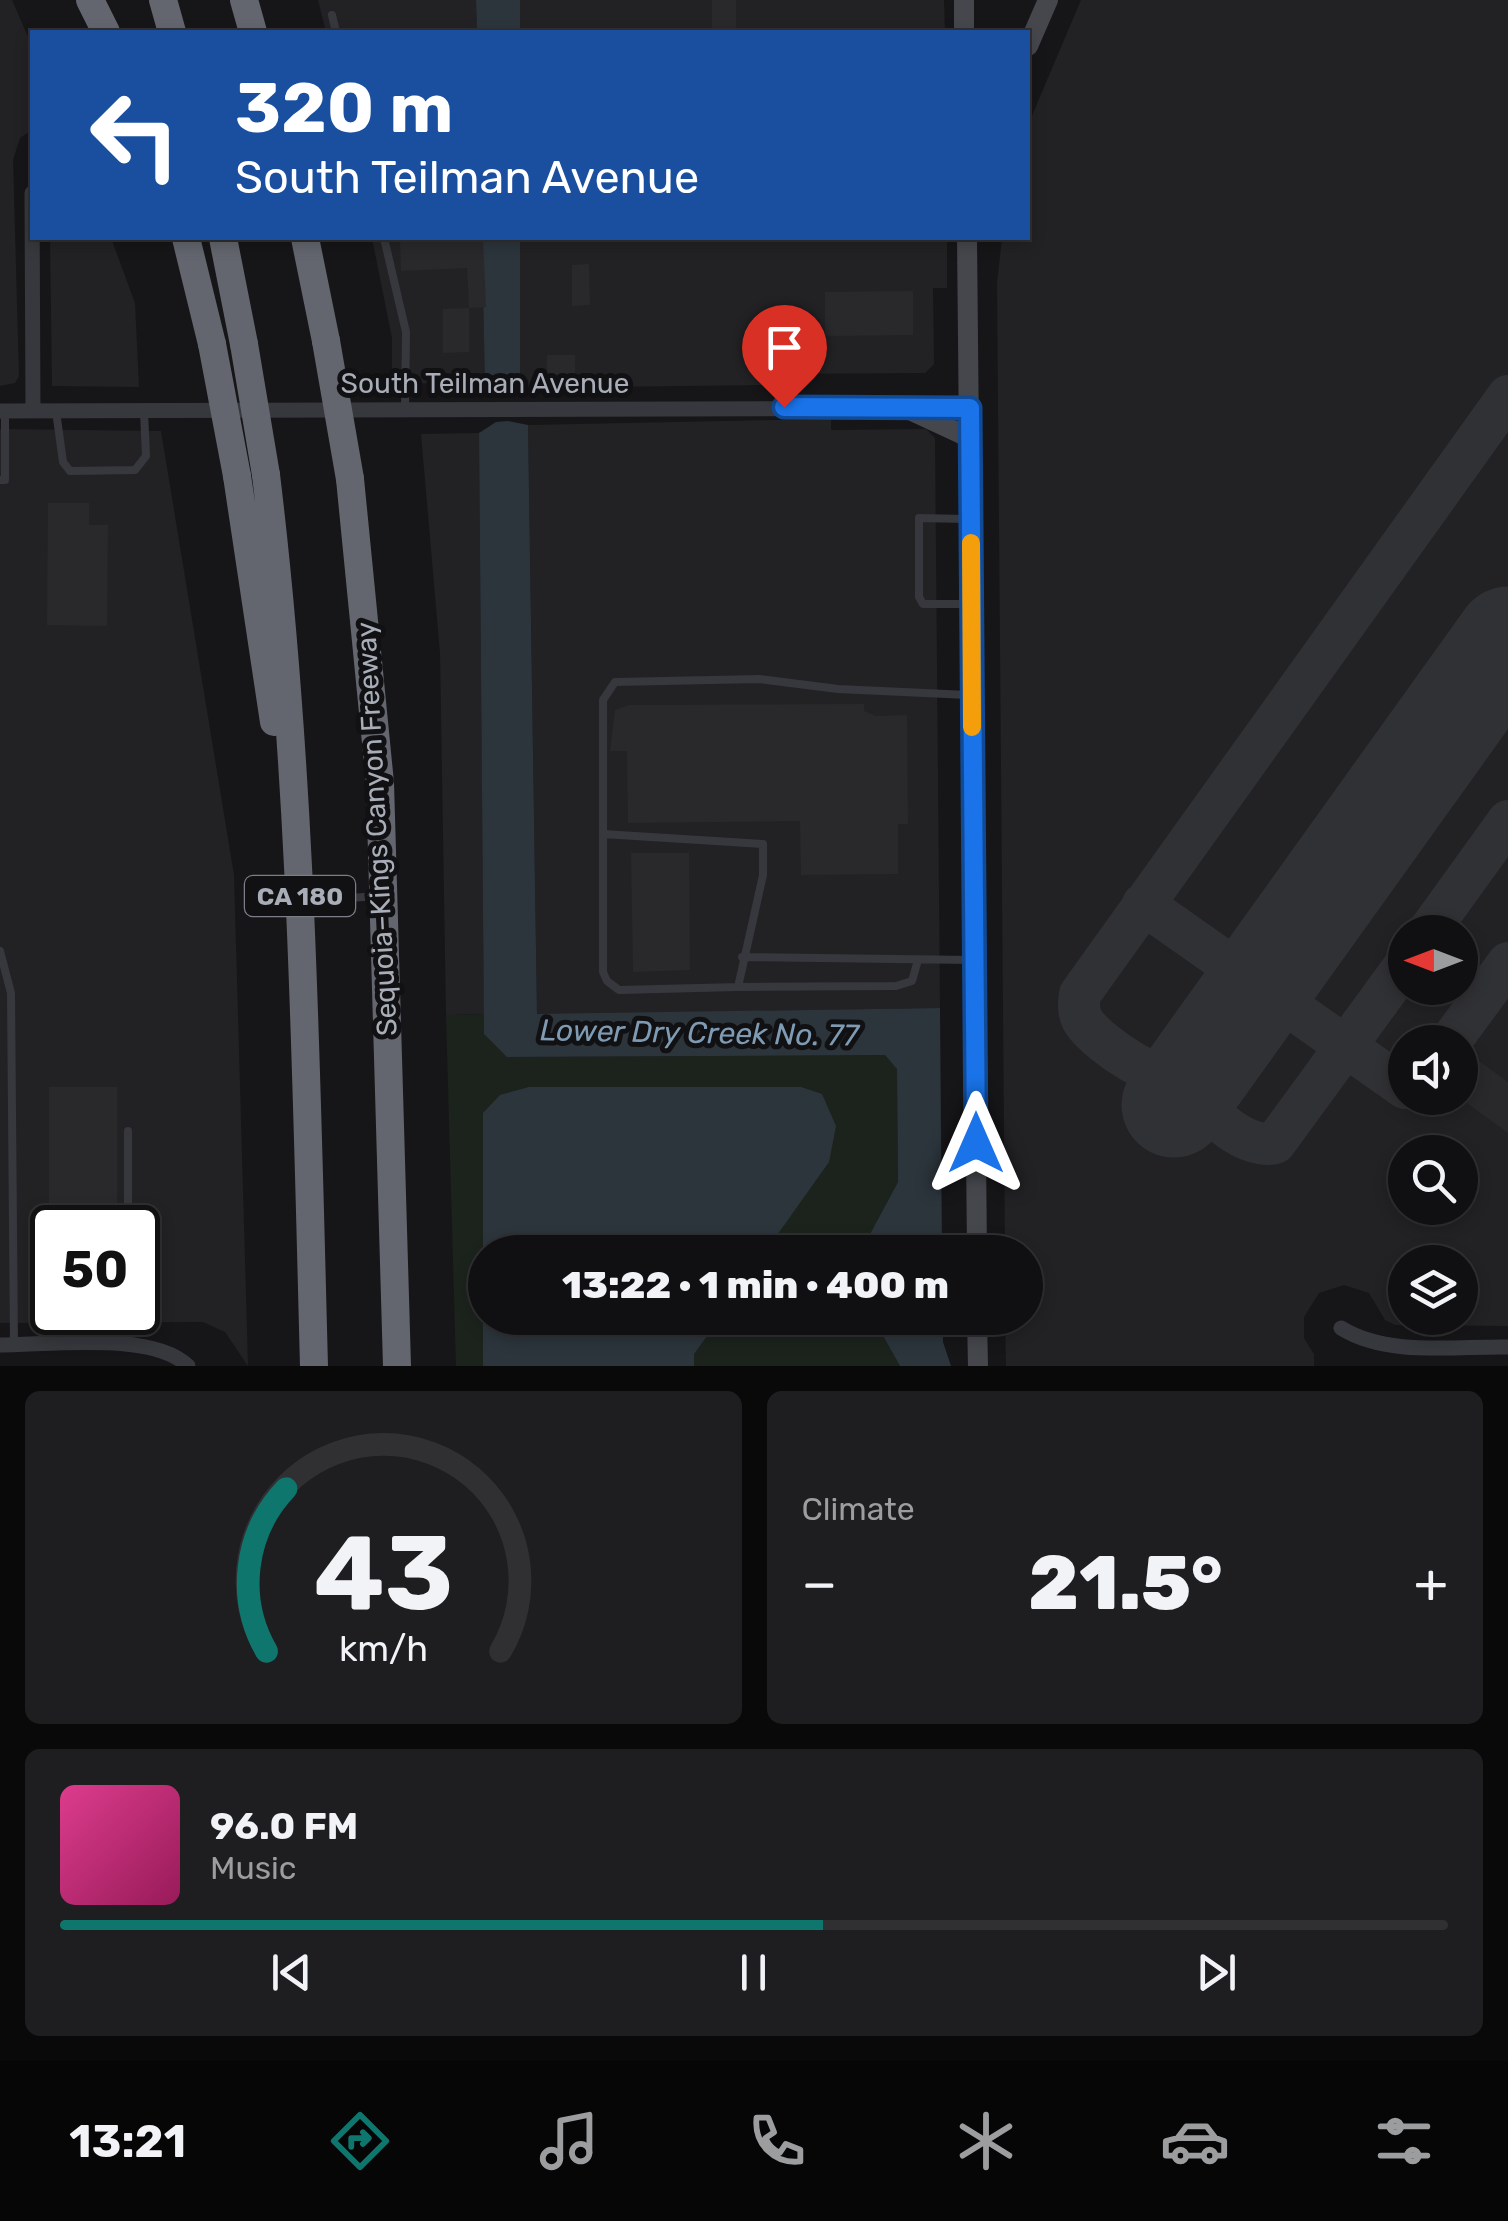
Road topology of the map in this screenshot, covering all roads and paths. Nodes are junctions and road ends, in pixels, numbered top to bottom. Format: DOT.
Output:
graph roads {
  1 [pos="90,0"];
  2 [pos="100,0"];
  3 [pos="163,0"];
  4 [pos="246,0"];
  5 [pos="964,0"];
  6 [pos="1048,0"];
  7 [pos="332,16"];
  8 [pos="105,30"];
  9 [pos="113,30"];
  10 [pos="171,30"];
  11 [pos="254,30"];
  12 [pos="336,30"];
  13 [pos="964,30"];
  14 [pos="1030,41"];
  15 [pos="32,240"];
  16 [pos="186,240"];
  17 [pos="223,240"];
  18 [pos="304,240"];
  19 [pos="384,240"];
  20 [pos="967,240"];
  21 [pos="975,240"];
  22 [pos="969,272"];
  23 [pos="901,406"];
  24 [pos="970,408"];
  25 [pos="405,409"];
  26 [pos="144,410"];
  27 [pos="2,411"];
  28 [pos="32,411"];
  29 [pos="56,411"];
  30 [pos="970,438"];
  31 [pos="0,480"];
  32 [pos="970,519"];
  33 [pos="971,604"];
  34 [pos="972,696"];
  35 [pos="603,834"];
  36 [pos="384,895"];
  37 [pos="300,902"];
  38 [pos="0,950"];
  39 [pos="742,957"];
  40 [pos="918,960"];
  41 [pos="974,960"];
  42 [pos="738,987"];
  43 [pos="128,1130"];
  44 [pos="128,1205"];
  45 [pos="977,1235"];
  46 [pos="312,1318"];
  47 [pos="1341,1328"];
  48 [pos="128,1335"];
  49 [pos="977,1335"];
  50 [pos="7,1345"];
  51 [pos="128,1345"];
  52 [pos="1508,1347"];
  53 [pos="188,1366"];
  54 [pos="314,1366"];
  55 [pos="398,1366"];
  56 [pos="978,1366"];
  1 -- 8 [label="highway"];
  2 -- 9 [label="highway"];
  3 -- 10 [label="highway"];
  4 -- 11 [label="highway"];
  5 -- 13 [label="main road"];
  6 -- 14 [label="main road"];
  7 -- 12 [label="lane"];
  15 -- 28 [label="street"];
  16 -- 46 [label="highway, bridge"];
  17 -- 37 [label="highway, CA 180, bridge"];
  18 -- 36 [label="highway, Sequoia–Kings Canyon Freeway / CA 180, bridge"];
  19 -- 25 [label="lane"];
  20 -- 22 [label="main road"];
  21 -- 22 [label="main road"];
  22 -- 24 [label="main road"];
  23 -- 24 [label="street, South Teilman Avenue"];
  23 -- 25 [label="street, South Teilman Avenue"];
  23 -- 30 [label="main road"];
  24 -- 30 [label="main road"];
  25 -- 26 [label="street, South Teilman Avenue"];
  26 -- 29 [label="street, South Teilman Avenue"];
  26 -- 29 [label="lane"];
  27 -- 28 [label="street, South Teilman Avenue"];
  27 -- 31 [label="lane"];
  28 -- 29 [label="street, South Teilman Avenue"];
  30 -- 32 [label="main road"];
  32 -- 33 [label="main road"];
  32 -- 33 [label="lane"];
  33 -- 34 [label="main road"];
  34 -- 35 [label="lane"];
  34 -- 41 [label="main road"];
  35 -- 39 [label="lane"];
  35 -- 42 [label="lane"];
  36 -- 37 [label="lane"];
  36 -- 55 [label="highway, Sequoia–Kings Canyon Freeway / CA 180"];
  37 -- 46 [label="highway, CA 180"];
  38 -- 50 [label="lane"];
  39 -- 40 [label="lane"];
  39 -- 42 [label="lane"];
  40 -- 41 [label="lane"];
  40 -- 42 [label="lane"];
  41 -- 45 [label="main road"];
  43 -- 44 [label="lane"];
  46 -- 54 [label="highway, CA 180"];
  47 -- 52 [label="street"];
  48 -- 51 [label="lane"];
  49 -- 56 [label="main road"];
  50 -- 51 [label="street"];
  51 -- 53 [label="street"];
}
